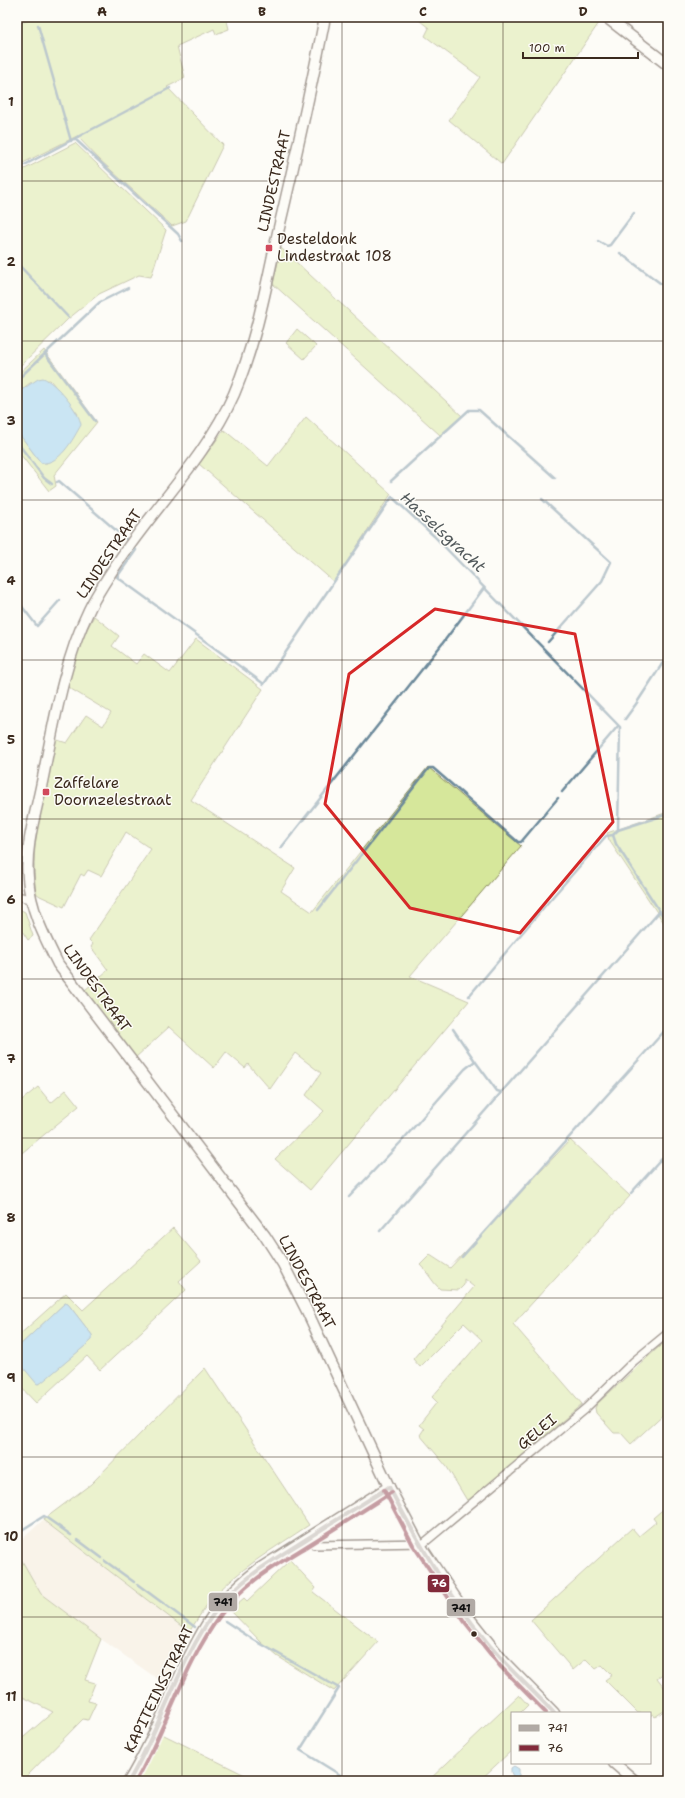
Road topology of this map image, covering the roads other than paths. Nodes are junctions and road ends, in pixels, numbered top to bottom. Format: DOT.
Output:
graph roads {
  1 [pos="325,17"];
  2 [pos="606,17"];
  3 [pos="668,65"];
  4 [pos="17,896"];
  5 [pos="30,899"];
  6 [pos="668,1333"];
  7 [pos="389,1487"];
  8 [pos="309,1537"];
  9 [pos="418,1542"];
  10 [pos="553,1712"];
  11 [pos="615,1764"];
  12 [pos="129,1781"];
  13 [pos="635,1781"];
  1 -- 5 [label="street, LINDESTRAAT"];
  2 -- 3 [label="street"];
  4 -- 5 [label="street"];
  5 -- 7 [label="street, LINDESTRAAT"];
  6 -- 9 [label="street, GELEI"];
  7 -- 8 [label="street, KAPITEINSSTRAAT"];
  7 -- 9 [label="street, LINDESTRAAT"];
  8 -- 9 [label="street"];
  8 -- 12 [label="street, KAPITEINSSTRAAT"];
  9 -- 10 [label="street, LINDESTRAAT"];
  11 -- 13 [label="street"];
}
